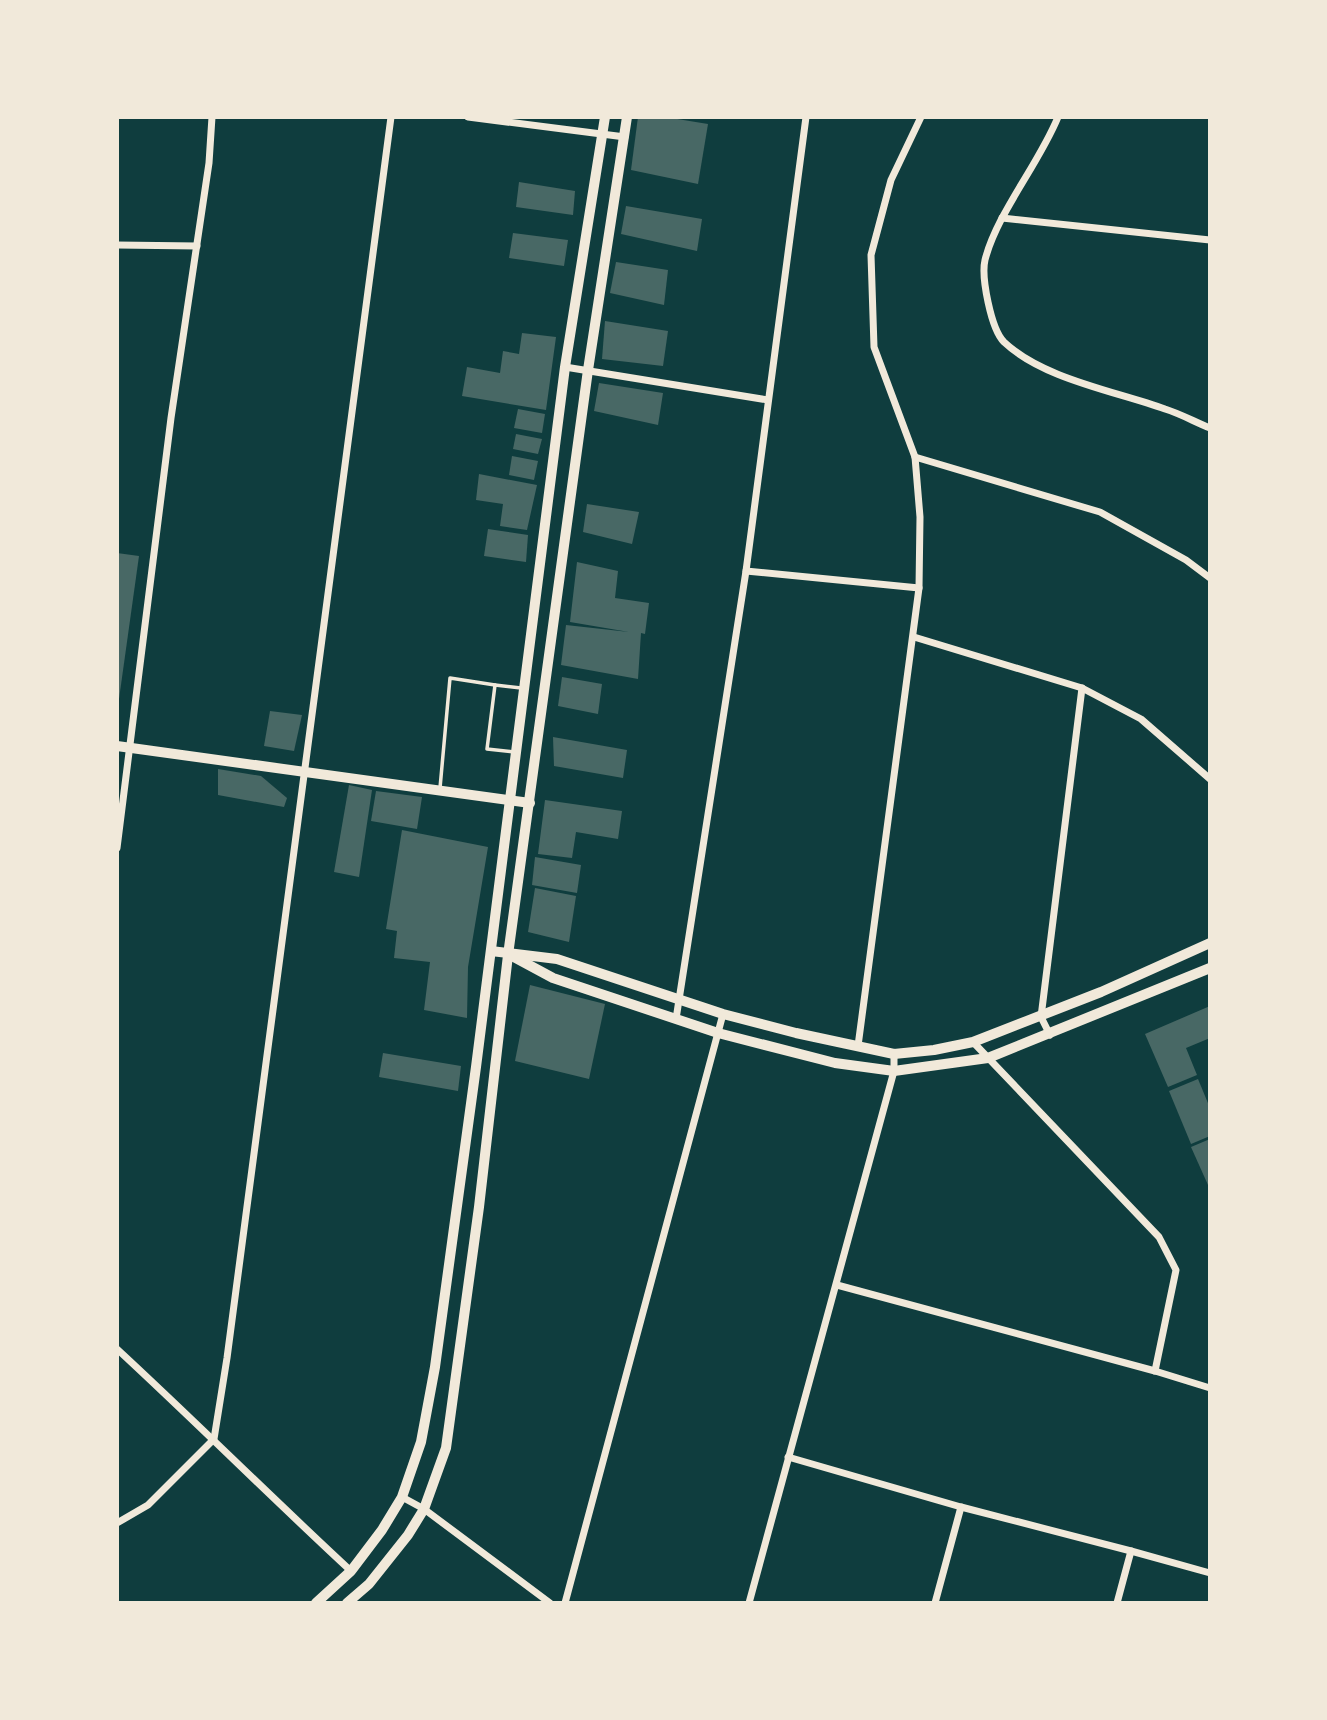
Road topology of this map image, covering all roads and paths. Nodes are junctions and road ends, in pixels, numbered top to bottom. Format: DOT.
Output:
graph roads {
  1 [pos="212,117"];
  2 [pos="391,117"];
  3 [pos="468,117"];
  4 [pos="605,117"];
  5 [pos="627,117"];
  6 [pos="806,117"];
  7 [pos="921,117"];
  8 [pos="1058,117"];
  9 [pos="603,134"];
  10 [pos="625,137"];
  11 [pos="1002,218"];
  12 [pos="1210,240"];
  13 [pos="117,245"];
  14 [pos="197,246"];
  15 [pos="565,367"];
  16 [pos="588,370"];
  17 [pos="768,400"];
  18 [pos="1210,428"];
  19 [pos="915,457"];
  20 [pos="746,571"];
  21 [pos="1210,578"];
  22 [pos="919,588"];
  23 [pos="914,637"];
  24 [pos="495,685"];
  25 [pos="524,688"];
  26 [pos="1082,688"];
  27 [pos="117,746"];
  28 [pos="131,748"];
  29 [pos="516,753"];
  30 [pos="305,771"];
  31 [pos="1210,779"];
  32 [pos="440,790"];
  33 [pos="510,800"];
  34 [pos="530,803"];
  35 [pos="117,848"];
  36 [pos="1210,943"];
  37 [pos="491,951"];
  38 [pos="508,954"];
  39 [pos="1210,968"];
  40 [pos="679,999"];
  41 [pos="723,1014"];
  42 [pos="1041,1017"];
  43 [pos="676,1019"];
  44 [pos="718,1033"];
  45 [pos="1049,1035"];
  46 [pos="973,1042"];
  47 [pos="858,1046"];
  48 [pos="894,1054"];
  49 [pos="988,1058"];
  50 [pos="476,1067"];
  51 [pos="496,1069"];
  52 [pos="894,1071"];
  53 [pos="837,1285"];
  54 [pos="117,1349"];
  55 [pos="1155,1371"];
  56 [pos="1210,1388"];
  57 [pos="214,1438"];
  58 [pos="788,1457"];
  59 [pos="401,1496"];
  60 [pos="961,1507"];
  61 [pos="424,1509"];
  62 [pos="117,1523"];
  63 [pos="1131,1550"];
  64 [pos="351,1571"];
  65 [pos="1210,1573"];
  66 [pos="316,1603"];
  67 [pos="347,1603"];
  68 [pos="550,1603"];
  69 [pos="565,1603"];
  70 [pos="749,1603"];
  71 [pos="935,1603"];
  72 [pos="1117,1603"];
  1 -- 14 [label="street"];
  2 -- 30 [label="street"];
  3 -- 9 [label="street"];
  4 -- 9 [label="main road"];
  5 -- 10 [label="main road"];
  6 -- 17 [label="street"];
  7 -- 19 [label="street"];
  8 -- 11 [label="street"];
  9 -- 10 [label="street"];
  9 -- 15 [label="main road"];
  10 -- 16 [label="main road"];
  11 -- 12 [label="street"];
  11 -- 18 [label="street"];
  13 -- 14 [label="street"];
  14 -- 28 [label="street"];
  15 -- 16 [label="street"];
  15 -- 25 [label="main road"];
  16 -- 17 [label="street"];
  16 -- 34 [label="main road"];
  17 -- 20 [label="street"];
  19 -- 21 [label="street"];
  19 -- 22 [label="street"];
  20 -- 22 [label="street"];
  20 -- 40 [label="street"];
  22 -- 23 [label="street"];
  23 -- 26 [label="street"];
  23 -- 47 [label="street"];
  24 -- 25 [label="lane"];
  24 -- 29 [label="lane"];
  24 -- 32 [label="lane"];
  25 -- 29 [label="main road"];
  26 -- 31 [label="street"];
  26 -- 42 [label="street"];
  27 -- 28 [label="main road"];
  28 -- 30 [label="main road"];
  28 -- 35 [label="street"];
  29 -- 33 [label="main road"];
  30 -- 32 [label="main road"];
  30 -- 57 [label="street"];
  32 -- 33 [label="main road"];
  33 -- 34 [label="main road"];
  33 -- 37 [label="main road"];
  34 -- 38 [label="main road"];
  36 -- 42 [label="main road"];
  37 -- 38 [label="main road"];
  37 -- 50 [label="main road"];
  38 -- 40 [label="main road"];
  38 -- 43 [label="main road"];
  38 -- 51 [label="main road"];
  39 -- 45 [label="main road"];
  40 -- 41 [label="main road"];
  40 -- 43 [label="street"];
  41 -- 44 [label="street"];
  41 -- 47 [label="main road"];
  42 -- 45 [label="street"];
  42 -- 46 [label="main road"];
  43 -- 44 [label="main road"];
  44 -- 52 [label="main road"];
  44 -- 69 [label="street"];
  45 -- 49 [label="main road"];
  46 -- 48 [label="main road"];
  46 -- 49 [label="street"];
  47 -- 48 [label="main road"];
  48 -- 52 [label="street"];
  49 -- 52 [label="main road"];
  49 -- 55 [label="street"];
  50 -- 51 [label="main road"];
  50 -- 59 [label="main road"];
  51 -- 61 [label="main road"];
  52 -- 53 [label="street"];
  53 -- 55 [label="street"];
  53 -- 58 [label="street"];
  54 -- 57 [label="street"];
  55 -- 56 [label="street"];
  57 -- 62 [label="street"];
  57 -- 64 [label="street"];
  58 -- 60 [label="street"];
  58 -- 70 [label="street"];
  59 -- 61 [label="street"];
  59 -- 64 [label="main road"];
  60 -- 63 [label="street"];
  60 -- 71 [label="street"];
  61 -- 67 [label="main road"];
  61 -- 68 [label="street"];
  63 -- 65 [label="street"];
  63 -- 72 [label="street"];
  64 -- 66 [label="main road"];
}
